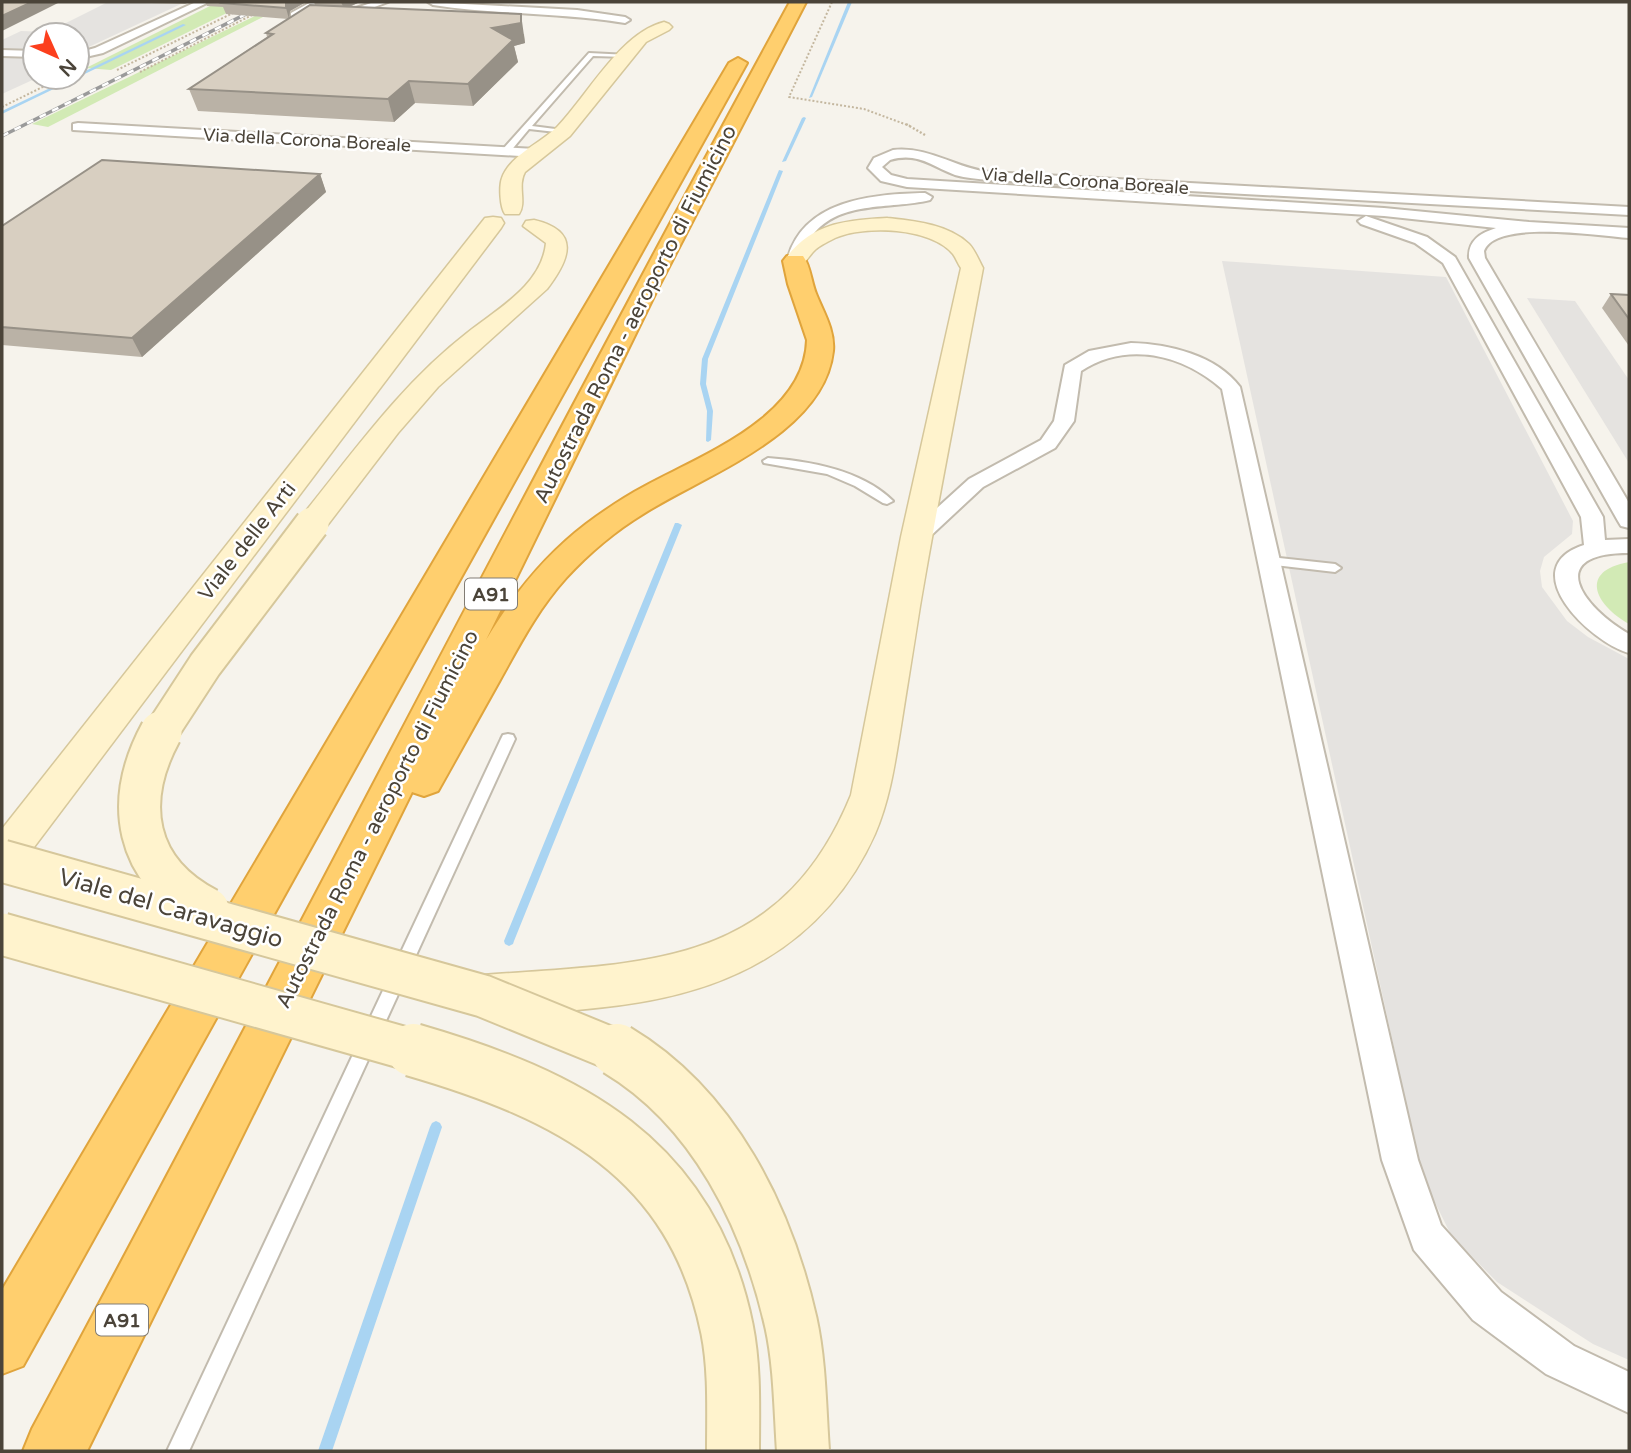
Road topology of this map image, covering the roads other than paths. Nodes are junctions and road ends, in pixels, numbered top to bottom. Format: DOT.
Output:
graph roads {
  1 [pos="204,2"];
  2 [pos="318,2"];
  3 [pos="380,2"];
  4 [pos="433,2"];
  5 [pos="798,2"];
  6 [pos="634,22"];
  7 [pos="671,26"];
  8 [pos="746,48"];
  9 [pos="2,53"];
  10 [pos="91,53"];
  11 [pos="21,54"];
  12 [pos="626,55"];
  13 [pos="78,127"];
  14 [pos="527,127"];
  15 [pos="564,132"];
  16 [pos="506,151"];
  17 [pos="536,153"];
  18 [pos="1629,211"];
  19 [pos="503,216"];
  20 [pos="1350,217"];
  21 [pos="1529,227"];
  22 [pos="1629,233"];
  23 [pos="795,261"];
  24 [pos="768,461"];
  25 [pos="887,500"];
  26 [pos="1629,521"];
  27 [pos="916,537"];
  28 [pos="1629,546"];
  29 [pos="1595,547"];
  30 [pos="1269,561"];
  31 [pos="1335,568"];
  32 [pos="1629,643"];
  33 [pos="508,739"];
  34 [pos="2,860"];
  35 [pos="2,933"];
  36 [pos="284,940"];
  37 [pos="483,996"];
  38 [pos="190,1189"];
  39 [pos="2,1345"];
  40 [pos="1629,1392"];
  41 [pos="54,1451"];
  42 [pos="178,1451"];
  43 [pos="733,1451"];
  44 [pos="803,1451"];
  1 -- 10 [label="street"];
  2 -- 3 [label="street"];
  4 -- 6 [label="street"];
  5 -- 38 [label="highway, Autostrada Roma - aeroporto di Fiumicino / A91"];
  6 -- 7 [label="street"];
  6 -- 12 [label="street"];
  8 -- 39 [label="highway, Autostrada Roma - aeroporto di Fiumicino / A91"];
  9 -- 11 [label="street"];
  12 -- 14 [label="lane"];
  12 -- 15 [label="street"];
  13 -- 16 [label="street, Via della Corona Boreale"];
  14 -- 15 [label="lane"];
  14 -- 16 [label="lane"];
  15 -- 17 [label="street"];
  16 -- 17 [label="street, Via della Corona Boreale"];
  17 -- 19 [label="street"];
  18 -- 21 [label="street, Via della Corona Boreale"];
  19 -- 34 [label="street, Viale delle Arti"];
  19 -- 36 [label="street, bridge"];
  20 -- 21 [label="street, Via della Corona Boreale"];
  20 -- 23 [label="street, Via della Corona Boreale"];
  20 -- 29 [label="street"];
  21 -- 22 [label="street, Via della Corona Boreale"];
  21 -- 26 [label="street"];
  23 -- 27 [label="street"];
  23 -- 38 [label="highway"];
  24 -- 25 [label="lane"];
  27 -- 30 [label="street"];
  27 -- 37 [label="street"];
  28 -- 29 [label="street"];
  29 -- 32 [label="street"];
  30 -- 31 [label="lane"];
  30 -- 40 [label="street"];
  33 -- 42 [label="lane"];
  34 -- 36 [label="street, Viale del Caravaggio, bridge"];
  35 -- 43 [label="street, bridge"];
  36 -- 37 [label="street, Viale del Caravaggio, bridge"];
  37 -- 44 [label="street, Viale del Caravaggio, bridge"];
  38 -- 41 [label="highway, Autostrada Roma - aeroporto di Fiumicino / A91"];
}
